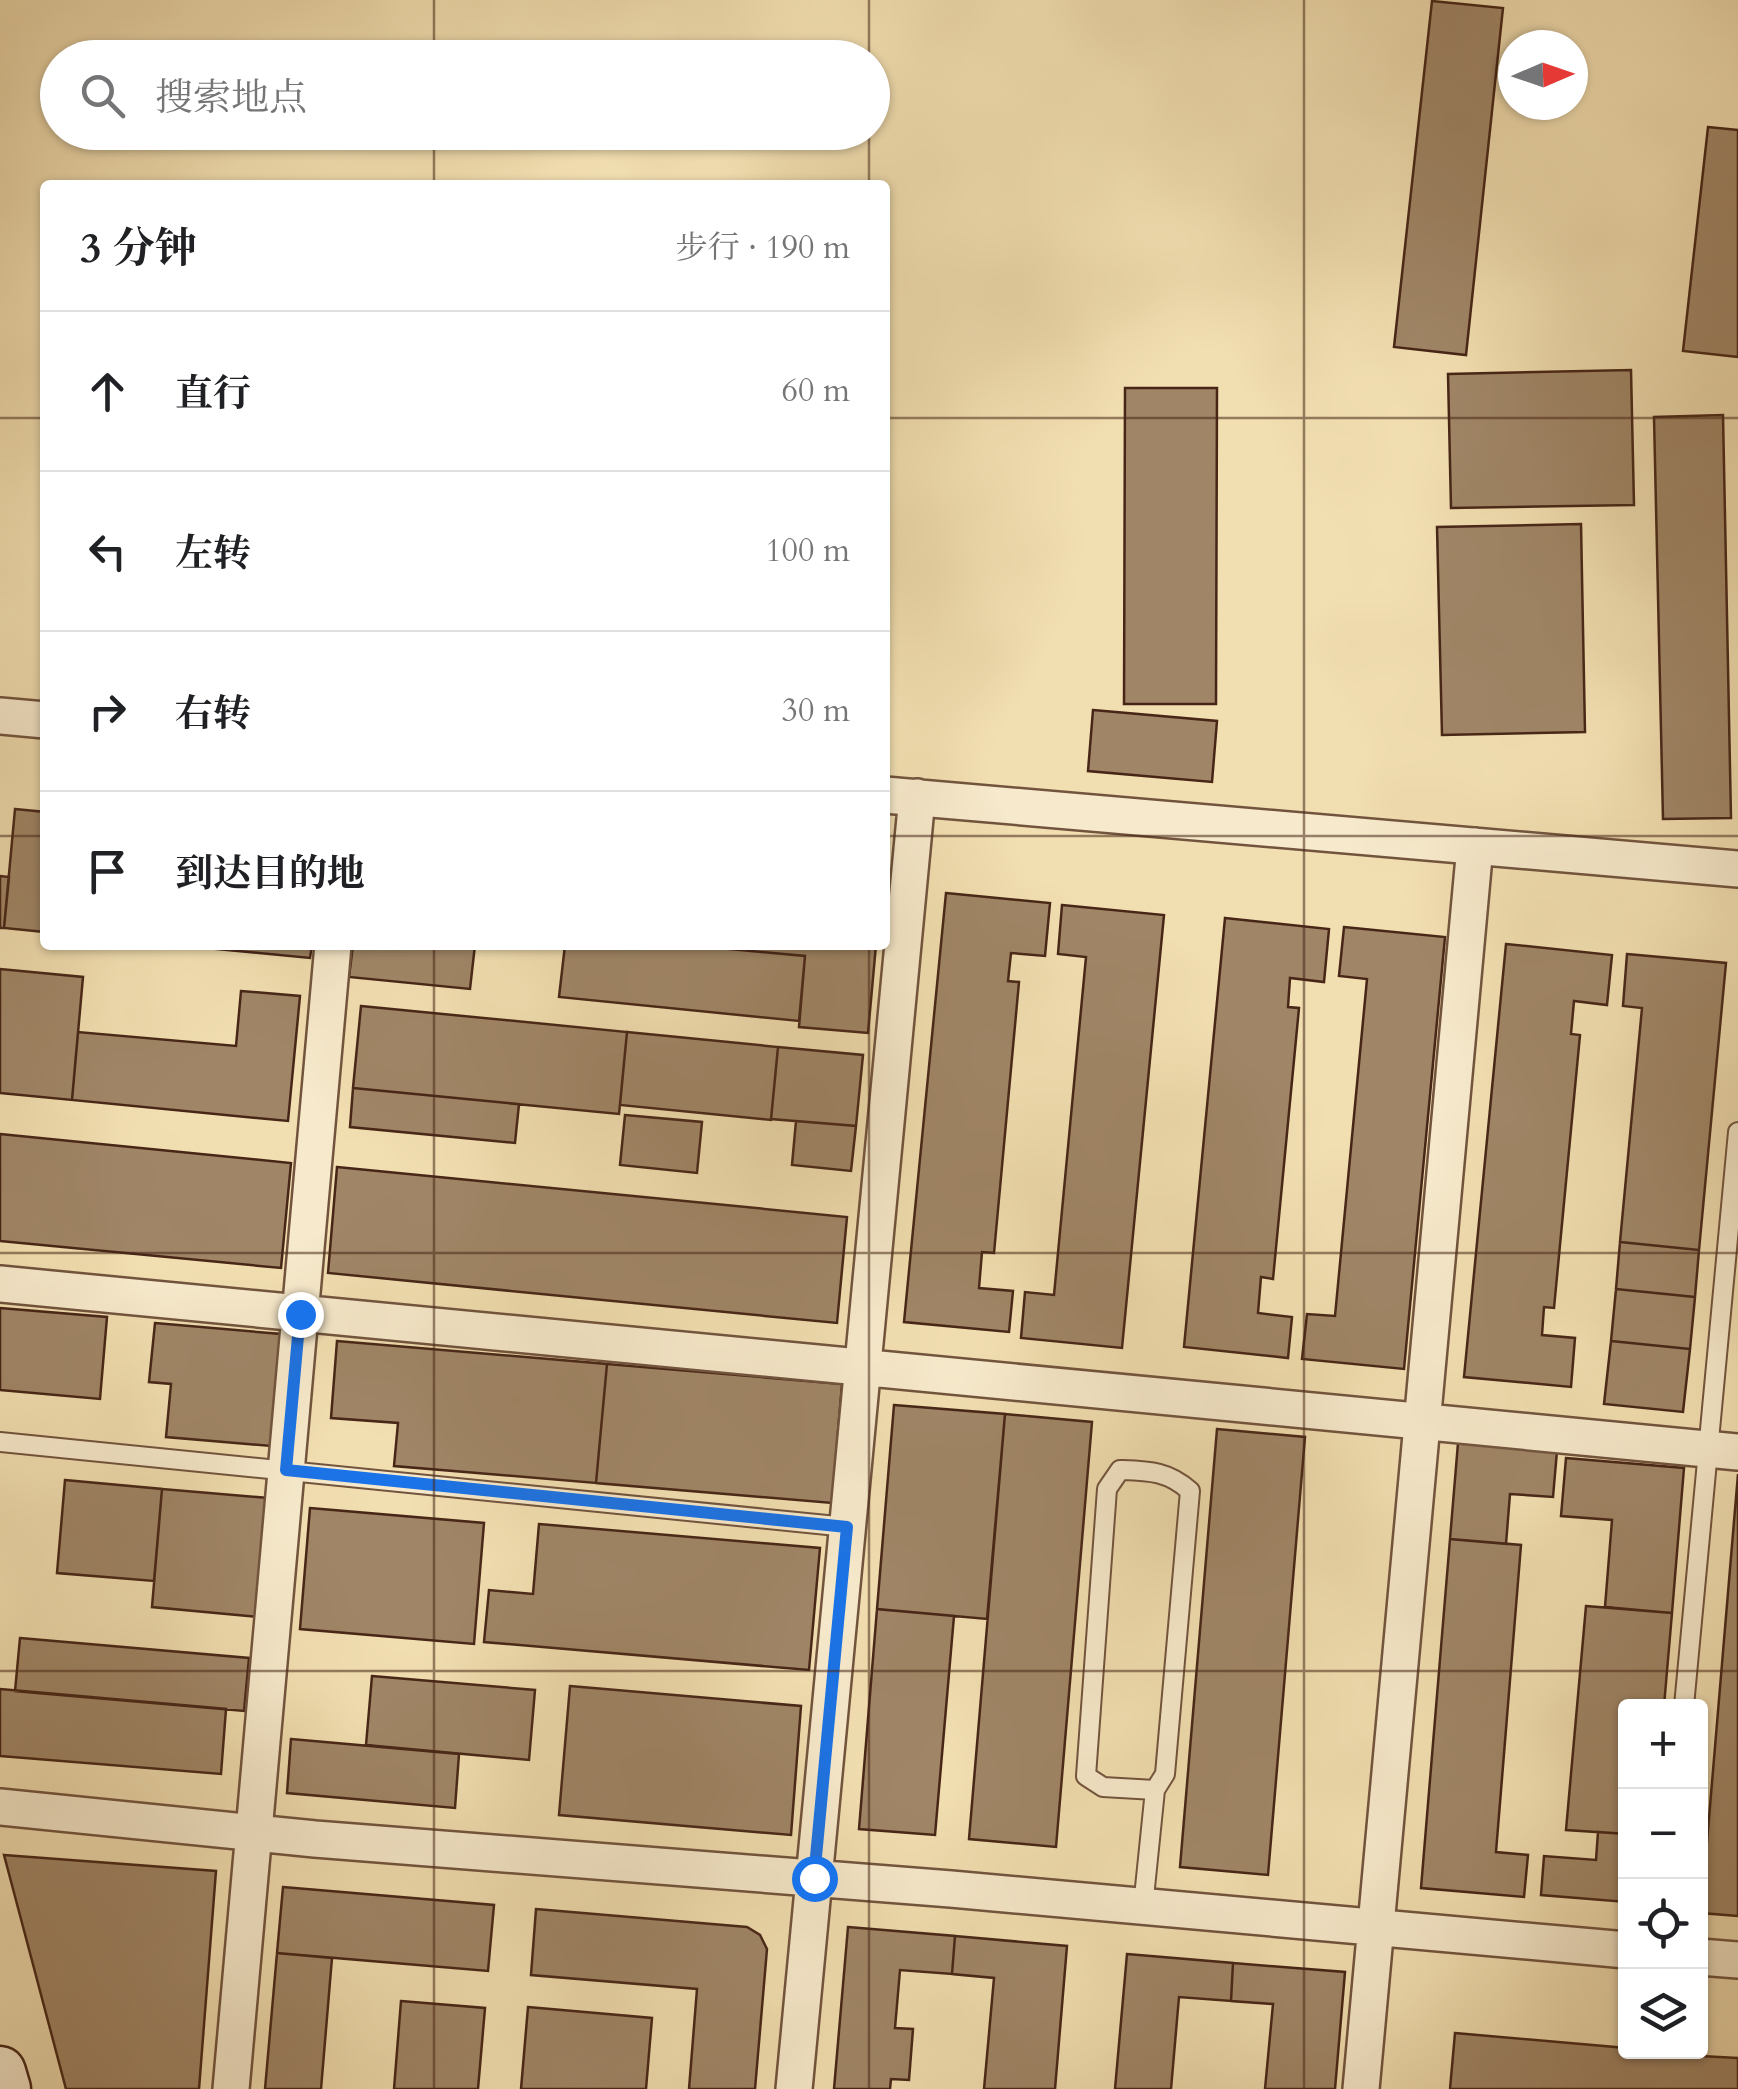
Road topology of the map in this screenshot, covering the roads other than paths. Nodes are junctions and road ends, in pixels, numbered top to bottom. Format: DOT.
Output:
graph roads {
  1 [pos="0,716"];
  2 [pos="40,720"];
  3 [pos="901,796"];
  4 [pos="1475,846"];
  5 [pos="1738,869"];
  6 [pos="332,950"];
  7 [pos="1738,1132"];
  8 [pos="0,1284"];
  9 [pos="300,1314"];
  10 [pos="862,1368"];
  11 [pos="1422,1421"];
  12 [pos="0,1442"];
  13 [pos="1723,1451"];
  14 [pos="286,1470"];
  15 [pos="847,1527"];
  16 [pos="1685,1699"];
  17 [pos="1155,1790"];
  18 [pos="0,1807"];
  19 [pos="254,1832"];
  20 [pos="814,1878"];
  21 [pos="1143,1907"];
  22 [pos="1376,1928"];
  23 [pos="1618,1949"];
  24 [pos="1708,1958"];
  25 [pos="1738,1960"];
  26 [pos="0,2072"];
  27 [pos="6,2089"];
  28 [pos="231,2089"];
  29 [pos="794,2089"];
  30 [pos="1361,2089"];
  1 -- 2 [label="street"];
  3 -- 4 [label="street"];
  3 -- 10 [label="street"];
  4 -- 5 [label="street"];
  4 -- 11 [label="street"];
  6 -- 9 [label="street"];
  7 -- 13 [label="lane"];
  8 -- 9 [label="street"];
  9 -- 10 [label="street"];
  9 -- 14 [label="street"];
  10 -- 11 [label="street"];
  10 -- 15 [label="street"];
  11 -- 13 [label="street"];
  11 -- 22 [label="street"];
  12 -- 14 [label="lane"];
  13 -- 16 [label="lane"];
  14 -- 15 [label="lane"];
  14 -- 19 [label="street"];
  15 -- 20 [label="street"];
  17 -- 17 [label="lane"];
  17 -- 21 [label="lane"];
  18 -- 19 [label="street"];
  19 -- 20 [label="street"];
  19 -- 28 [label="street"];
  20 -- 21 [label="street"];
  20 -- 29 [label="street"];
  21 -- 22 [label="street"];
  22 -- 23 [label="street"];
  22 -- 30 [label="street"];
  24 -- 25 [label="street"];
  26 -- 27 [label="street"];
}
